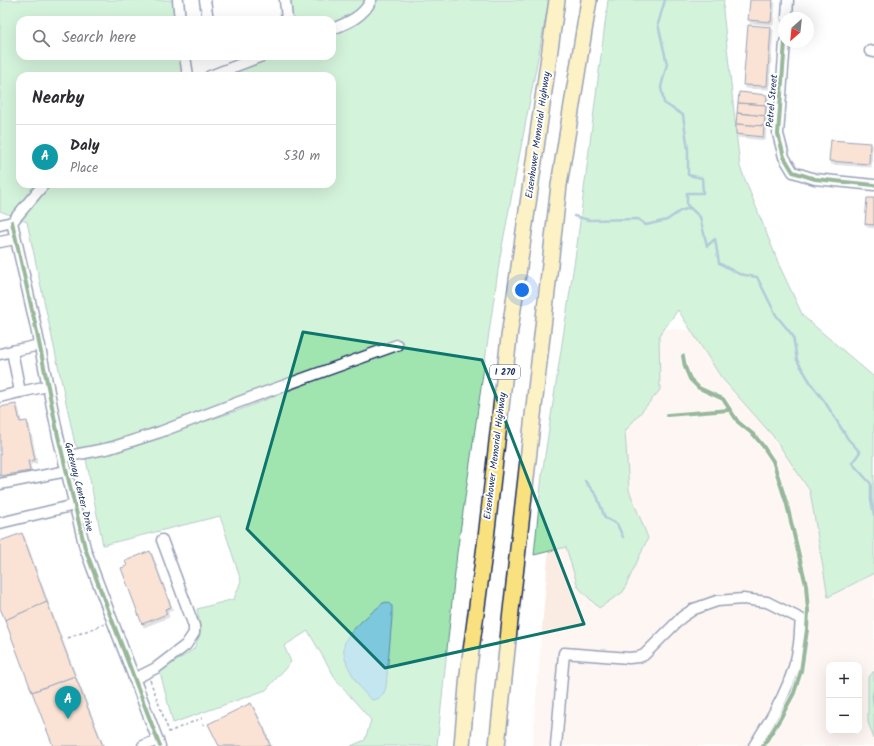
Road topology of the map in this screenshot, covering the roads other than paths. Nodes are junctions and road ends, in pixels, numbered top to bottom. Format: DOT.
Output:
graph roads {
  1 [pos="178,0"];
  2 [pos="205,0"];
  3 [pos="285,0"];
  4 [pos="371,0"];
  5 [pos="557,0"];
  6 [pos="589,0"];
  7 [pos="788,0"];
  8 [pos="787,12"];
  9 [pos="180,16"];
  10 [pos="207,16"];
  11 [pos="287,16"];
  12 [pos="336,27"];
  13 [pos="785,48"];
  14 [pos="186,60"];
  15 [pos="252,60"];
  16 [pos="187,72"];
  17 [pos="220,72"];
  18 [pos="874,185"];
  19 [pos="41,188"];
  20 [pos="12,222"];
  21 [pos="0,225"];
  22 [pos="15,239"];
  23 [pos="0,242"];
  24 [pos="40,345"];
  25 [pos="397,345"];
  26 [pos="12,351"];
  27 [pos="0,354"];
  28 [pos="48,386"];
  29 [pos="20,392"];
  30 [pos="0,397"];
  31 [pos="64,457"];
  32 [pos="67,471"];
  33 [pos="0,484"];
  34 [pos="75,505"];
  35 [pos="0,523"];
  36 [pos="162,540"];
  37 [pos="134,678"];
  38 [pos="159,743"];
  39 [pos="143,746"];
  40 [pos="462,746"];
  41 [pos="497,746"];
  42 [pos="556,746"];
  43 [pos="754,746"];
  1 -- 9 [label="street"];
  2 -- 10 [label="street"];
  3 -- 11 [label="street"];
  4 -- 12 [label="street"];
  5 -- 40 [label="highway, Eisenhower Memorial Highway / I 270"];
  6 -- 41 [label="highway"];
  7 -- 8 [label="street"];
  13 -- 18 [label="street, Petrel Street"];
  14 -- 16 [label="street"];
  15 -- 17 [label="street"];
  19 -- 20 [label="street"];
  20 -- 21 [label="street"];
  20 -- 22 [label="street, Gateway Center Drive"];
  22 -- 23 [label="street"];
  22 -- 24 [label="street, Gateway Center Drive"];
  24 -- 26 [label="street"];
  24 -- 28 [label="street, Gateway Center Drive"];
  25 -- 31 [label="street"];
  26 -- 27 [label="street"];
  26 -- 29 [label="street"];
  28 -- 29 [label="street"];
  28 -- 31 [label="street, Gateway Center Drive"];
  29 -- 30 [label="street"];
  31 -- 32 [label="street, Gateway Center Drive"];
  32 -- 33 [label="street"];
  32 -- 34 [label="street, Gateway Center Drive"];
  34 -- 35 [label="street"];
  34 -- 37 [label="street, Gateway Center Drive"];
  36 -- 37 [label="street"];
  37 -- 38 [label="street, Gateway Center Drive"];
  38 -- 39 [label="street"];
  42 -- 43 [label="street"];
}
